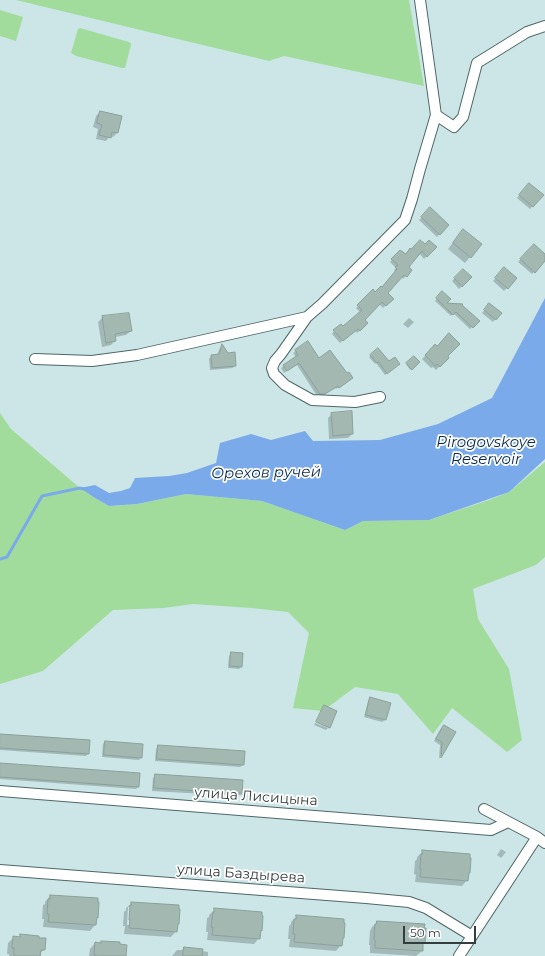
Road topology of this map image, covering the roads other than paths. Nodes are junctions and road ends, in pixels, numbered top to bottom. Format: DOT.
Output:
graph roads {
  1 [pos="420,0"];
  2 [pos="545,26"];
  3 [pos="436,115"];
  4 [pos="307,317"];
  5 [pos="35,359"];
  6 [pos="380,397"];
  7 [pos="0,791"];
  8 [pos="484,809"];
  9 [pos="508,822"];
  10 [pos="541,840"];
  11 [pos="0,870"];
  12 [pos="472,936"];
  13 [pos="459,956"];
  1 -- 3 [label="street"];
  2 -- 3 [label="street"];
  3 -- 4 [label="street"];
  4 -- 5 [label="street"];
  4 -- 6 [label="street"];
  7 -- 9 [label="street, улица Лисицына"];
  8 -- 9 [label="street"];
  9 -- 10 [label="street"];
  10 -- 12 [label="street"];
  11 -- 12 [label="street, улица Баздырева"];
  12 -- 13 [label="street"];
}
